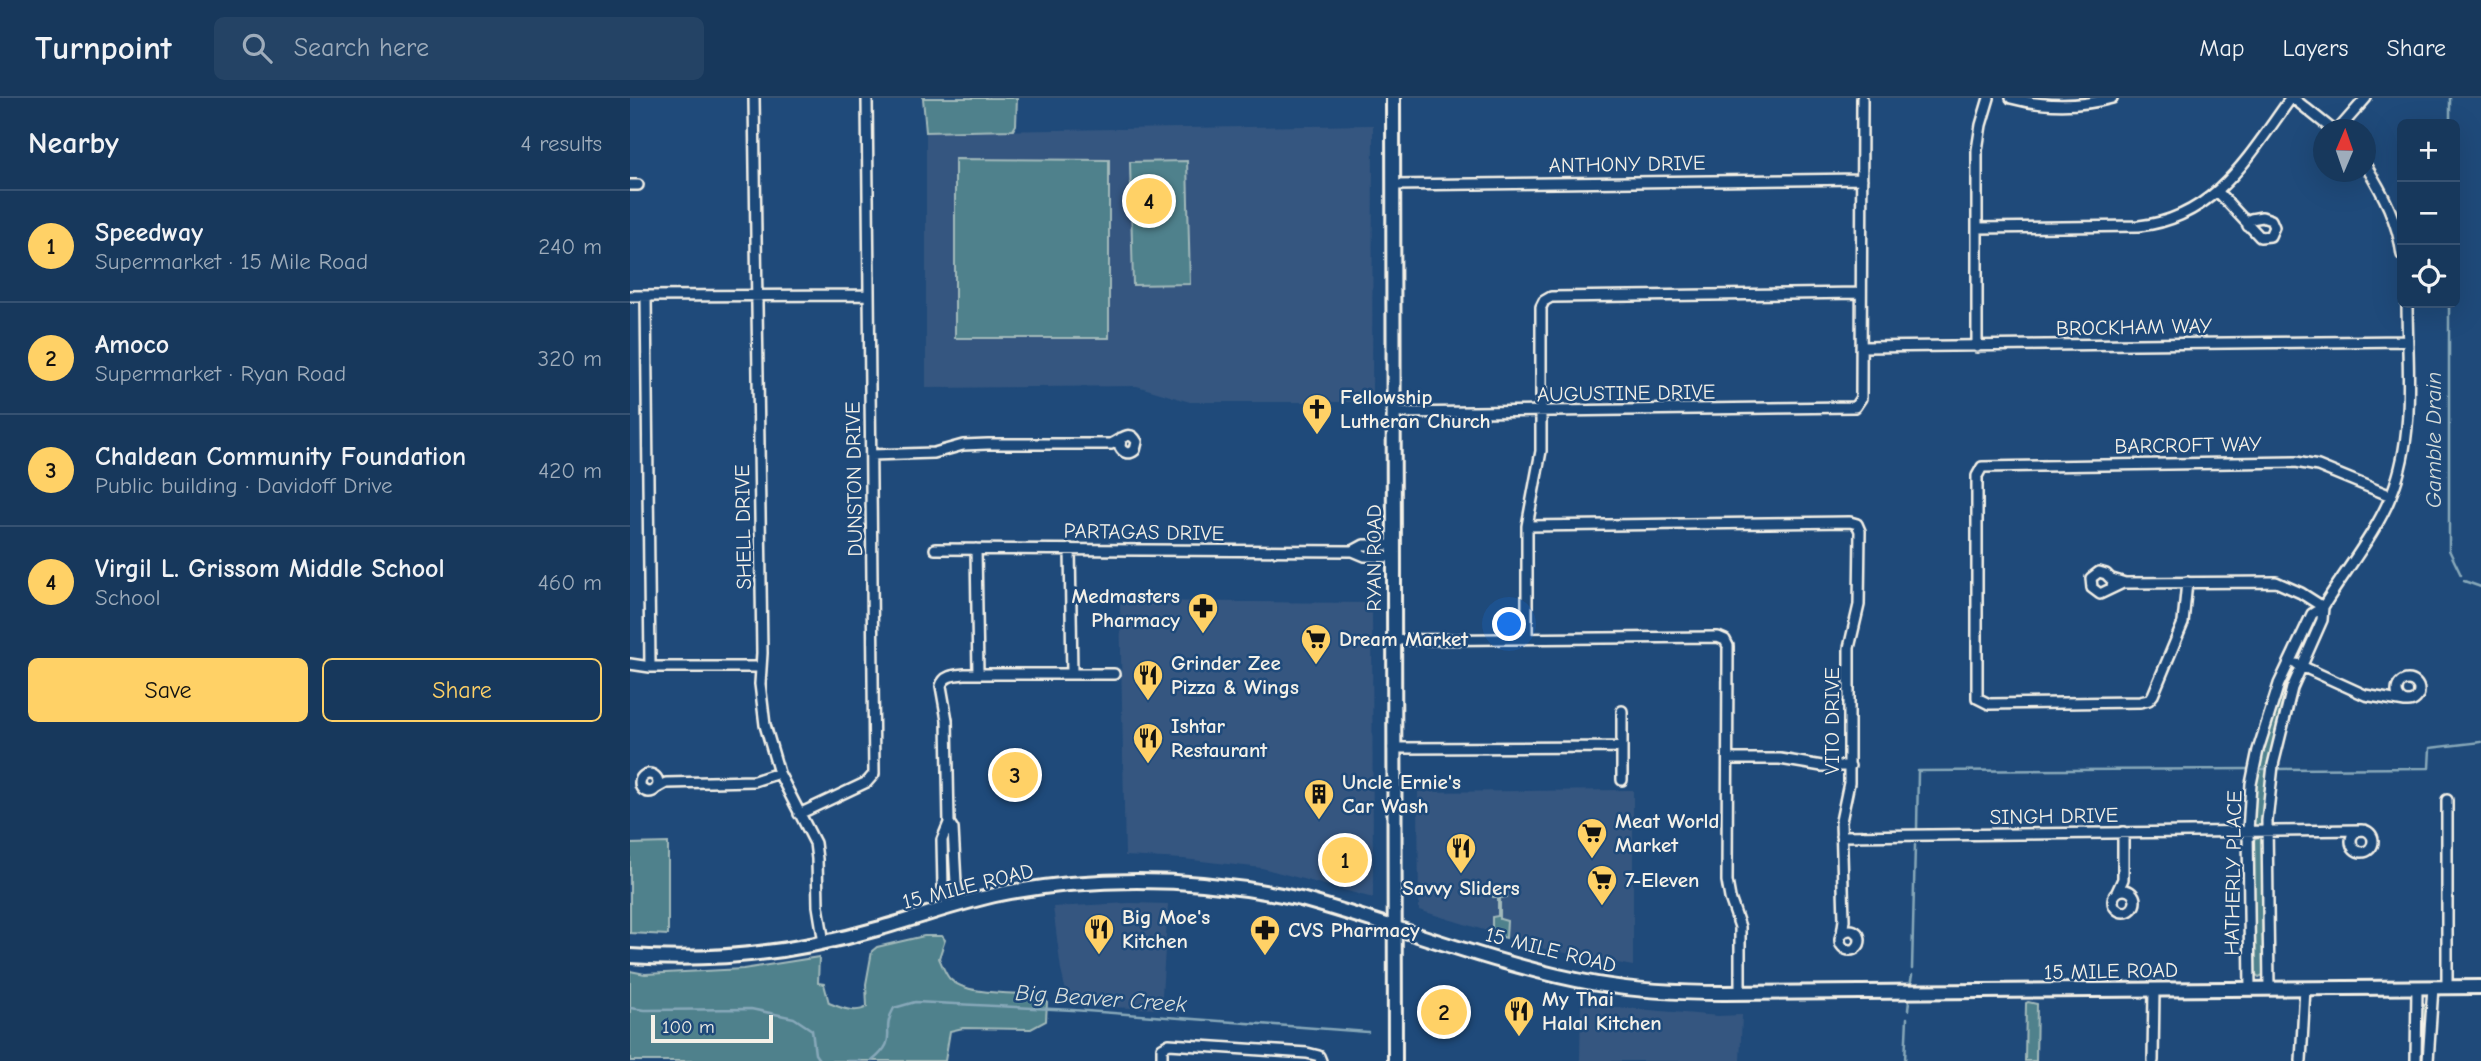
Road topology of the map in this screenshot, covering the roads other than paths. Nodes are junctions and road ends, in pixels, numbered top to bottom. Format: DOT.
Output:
graph roads {
  1 [pos="754,98"];
  2 [pos="867,98"];
  3 [pos="1393,98"];
  4 [pos="1862,98"];
  5 [pos="1989,98"];
  6 [pos="2011,98"];
  7 [pos="2112,98"];
  8 [pos="2292,98"];
  9 [pos="2366,98"];
  10 [pos="2321,119"];
  11 [pos="2346,119"];
  12 [pos="1862,179"];
  13 [pos="2376,182"];
  14 [pos="1394,185"];
  15 [pos="2218,192"];
  16 [pos="2248,220"];
  17 [pos="1977,228"];
  18 [pos="2399,245"];
  19 [pos="1861,293"];
  20 [pos="869,295"];
  21 [pos="630,296"];
  22 [pos="646,296"];
  23 [pos="757,296"];
  24 [pos="2407,308"];
  25 [pos="2407,341"];
  26 [pos="1977,346"];
  27 [pos="1861,347"];
  28 [pos="1542,411"];
  29 [pos="1394,413"];
  30 [pos="1121,438"];
  31 [pos="1111,444"];
  32 [pos="1121,449"];
  33 [pos="872,455"];
  34 [pos="2391,496"];
  35 [pos="1527,526"];
  36 [pos="935,549"];
  37 [pos="976,549"];
  38 [pos="1070,549"];
  39 [pos="1394,551"];
  40 [pos="2187,582"];
  41 [pos="2112,583"];
  42 [pos="2323,607"];
  43 [pos="1527,638"];
  44 [pos="1393,640"];
  45 [pos="2289,660"];
  46 [pos="630,664"];
  47 [pos="2300,665"];
  48 [pos="650,667"];
  49 [pos="761,667"];
  50 [pos="978,674"];
  51 [pos="1072,674"];
  52 [pos="1114,674"];
  53 [pos="2397,687"];
  54 [pos="2387,697"];
  55 [pos="2405,702"];
  56 [pos="1622,711"];
  57 [pos="1622,747"];
  58 [pos="1393,748"];
  59 [pos="1728,759"];
  60 [pos="1850,766"];
  61 [pos="779,773"];
  62 [pos="656,777"];
  63 [pos="1622,780"];
  64 [pos="666,783"];
  65 [pos="657,789"];
  66 [pos="2447,800"];
  67 [pos="799,814"];
  68 [pos="949,823"];
  69 [pos="2337,830"];
  70 [pos="2362,830"];
  71 [pos="2248,831"];
  72 [pos="2267,831"];
  73 [pos="2123,832"];
  74 [pos="1841,836"];
  75 [pos="2352,843"];
  76 [pos="2123,879"];
  77 [pos="2131,891"];
  78 [pos="2116,892"];
  79 [pos="961,903"];
  80 [pos="947,907"];
  81 [pos="1844,920"];
  82 [pos="1395,928"];
  83 [pos="1854,930"];
  84 [pos="1842,934"];
  85 [pos="824,943"];
  86 [pos="630,956"];
  87 [pos="2417,987"];
  88 [pos="2433,987"];
  89 [pos="2447,987"];
  90 [pos="2481,987"];
  91 [pos="2305,988"];
  92 [pos="2250,989"];
  93 [pos="2269,989"];
  94 [pos="2154,990"];
  95 [pos="1740,993"];
  96 [pos="1162,1061"];
  97 [pos="1321,1061"];
  98 [pos="1395,1061"];
  99 [pos="2153,1061"];
  100 [pos="2301,1061"];
  101 [pos="2416,1061"];
  102 [pos="2428,1061"];
  1 -- 23 [label="street, SHELL DRIVE"];
  2 -- 20 [label="street, DUNSTON DRIVE"];
  3 -- 14 [label="main road, RYAN ROAD"];
  4 -- 12 [label="street"];
  5 -- 17 [label="street"];
  6 -- 7 [label="street"];
  8 -- 10 [label="street"];
  8 -- 15 [label="street"];
  9 -- 11 [label="street"];
  12 -- 14 [label="street, ANTHONY DRIVE"];
  12 -- 19 [label="street"];
  13 -- 18 [label="street"];
  14 -- 29 [label="main road, RYAN ROAD"];
  15 -- 16 [label="street"];
  15 -- 17 [label="street"];
  17 -- 26 [label="street"];
  19 -- 27 [label="street"];
  19 -- 28 [label="street"];
  20 -- 23 [label="street"];
  20 -- 33 [label="street, DUNSTON DRIVE"];
  21 -- 22 [label="street"];
  22 -- 23 [label="street"];
  22 -- 48 [label="street"];
  23 -- 49 [label="street, SHELL DRIVE"];
  24 -- 25 [label="street, HATHERLY PLACE"];
  25 -- 26 [label="street, BROCKHAM WAY"];
  25 -- 34 [label="street, HATHERLY PLACE"];
  26 -- 27 [label="street, BROCKHAM WAY"];
  27 -- 28 [label="street, AUGUSTINE DRIVE"];
  28 -- 29 [label="street, AUGUSTINE DRIVE"];
  28 -- 35 [label="street"];
  29 -- 39 [label="main road, RYAN ROAD"];
  30 -- 31 [label="street"];
  30 -- 32 [label="street"];
  30 -- 32 [label="street"];
  31 -- 32 [label="street"];
  31 -- 33 [label="street"];
  33 -- 67 [label="street, DUNSTON DRIVE"];
  34 -- 40 [label="street, BARCROFT WAY"];
  34 -- 42 [label="street, HATHERLY PLACE"];
  35 -- 43 [label="street"];
  35 -- 60 [label="street, VITO DRIVE"];
  36 -- 37 [label="street, PARTAGAS DRIVE"];
  37 -- 38 [label="street, PARTAGAS DRIVE"];
  37 -- 50 [label="street"];
  38 -- 39 [label="street, PARTAGAS DRIVE"];
  38 -- 51 [label="street"];
  39 -- 44 [label="main road, RYAN ROAD"];
  40 -- 41 [label="street"];
  40 -- 42 [label="street"];
  42 -- 45 [label="street, HATHERLY PLACE"];
  42 -- 47 [label="street, HATHERLY PLACE"];
  43 -- 44 [label="street"];
  43 -- 59 [label="street"];
  44 -- 58 [label="main road, RYAN ROAD"];
  45 -- 47 [label="street"];
  45 -- 71 [label="street, HATHERLY PLACE"];
  46 -- 48 [label="street"];
  47 -- 54 [label="street"];
  47 -- 72 [label="street, HATHERLY PLACE"];
  48 -- 49 [label="street"];
  49 -- 61 [label="street, SHELL DRIVE"];
  50 -- 51 [label="street"];
  50 -- 68 [label="street"];
  51 -- 52 [label="street"];
  53 -- 54 [label="street"];
  53 -- 55 [label="street"];
  53 -- 55 [label="street"];
  54 -- 55 [label="street"];
  56 -- 57 [label="street"];
  57 -- 58 [label="street"];
  57 -- 63 [label="street"];
  58 -- 82 [label="main road, RYAN ROAD"];
  59 -- 60 [label="street"];
  59 -- 95 [label="street"];
  60 -- 74 [label="street, VITO DRIVE"];
  61 -- 64 [label="street"];
  61 -- 67 [label="street, SHELL DRIVE"];
  62 -- 64 [label="street"];
  62 -- 65 [label="street"];
  62 -- 65 [label="street"];
  64 -- 65 [label="street"];
  66 -- 89 [label="street"];
  67 -- 85 [label="street, SHELL DRIVE"];
  68 -- 79 [label="street"];
  68 -- 80 [label="street"];
  69 -- 70 [label="street, SINGH DRIVE"];
  69 -- 72 [label="street, SINGH DRIVE"];
  69 -- 75 [label="street"];
  70 -- 75 [label="street"];
  70 -- 75 [label="street"];
  71 -- 72 [label="street, SINGH DRIVE"];
  71 -- 73 [label="street, SINGH DRIVE"];
  71 -- 92 [label="street, HATHERLY PLACE"];
  72 -- 93 [label="street, HATHERLY PLACE"];
  73 -- 74 [label="street, SINGH DRIVE"];
  73 -- 76 [label="street"];
  74 -- 81 [label="street, VITO DRIVE"];
  76 -- 77 [label="street"];
  76 -- 78 [label="street"];
  77 -- 78 [label="street"];
  77 -- 78 [label="street"];
  79 -- 80 [label="main road, 15 MILE ROAD"];
  79 -- 82 [label="main road, 15 MILE ROAD"];
  80 -- 85 [label="main road, 15 MILE ROAD"];
  81 -- 83 [label="street"];
  81 -- 84 [label="street, VITO DRIVE"];
  82 -- 95 [label="main road, 15 MILE ROAD"];
  82 -- 98 [label="main road, RYAN ROAD"];
  83 -- 84 [label="street"];
  83 -- 84 [label="street"];
  85 -- 86 [label="main road, 15 MILE ROAD"];
  87 -- 88 [label="main road, 15 MILE ROAD"];
  87 -- 91 [label="main road, 15 MILE ROAD"];
  87 -- 101 [label="street"];
  88 -- 89 [label="main road, 15 MILE ROAD"];
  88 -- 102 [label="street"];
  89 -- 90 [label="main road, 15 MILE ROAD"];
  91 -- 93 [label="main road, 15 MILE ROAD"];
  91 -- 100 [label="street"];
  92 -- 93 [label="main road, 15 MILE ROAD"];
  92 -- 94 [label="main road, 15 MILE ROAD"];
  94 -- 95 [label="main road, 15 MILE ROAD"];
  94 -- 99 [label="street"];
  96 -- 97 [label="street"];
}
